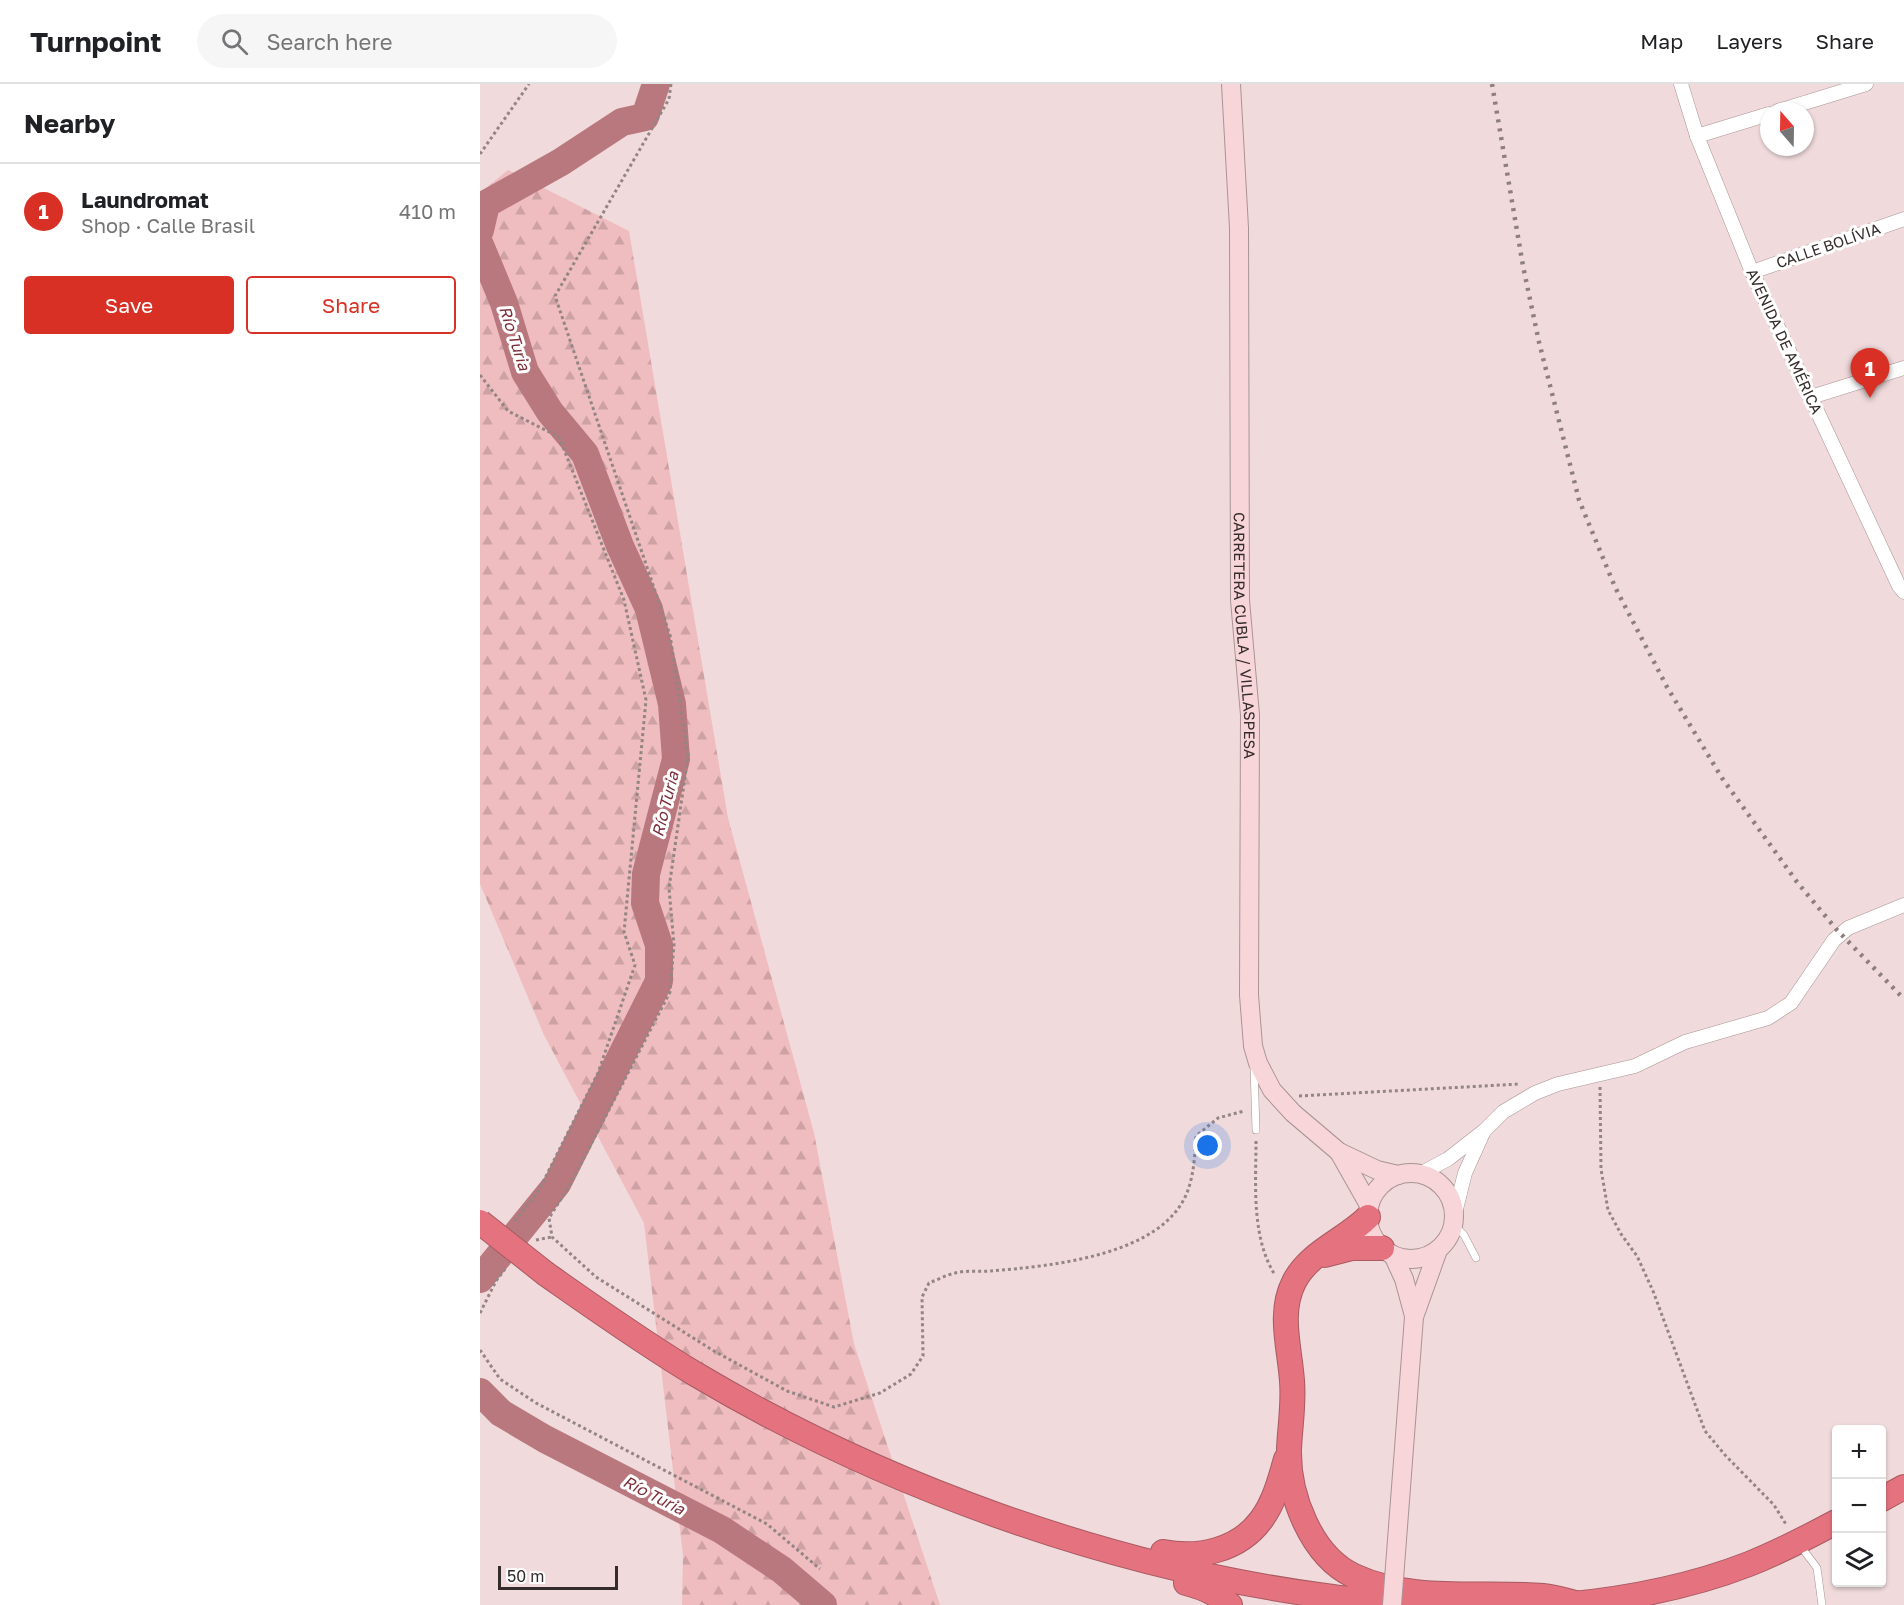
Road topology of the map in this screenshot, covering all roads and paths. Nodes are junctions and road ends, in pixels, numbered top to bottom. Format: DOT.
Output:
graph roads {
  1 [pos="529,84"];
  2 [pos="670,84"];
  3 [pos="1231,84"];
  4 [pos="1681,84"];
  5 [pos="1866,84"];
  6 [pos="1807,102"];
  7 [pos="1760,117"];
  8 [pos="1697,136"];
  9 [pos="480,154"];
  10 [pos="1904,219"];
  11 [pos="1752,272"];
  12 [pos="1904,368"];
  13 [pos="480,375"];
  14 [pos="1811,397"];
  15 [pos="1904,592"];
  16 [pos="1904,905"];
  17 [pos="1253,1046"];
  18 [pos="1600,1076"];
  19 [pos="1546,1088"];
  20 [pos="1279,1100"];
  21 [pos="1255,1107"];
  22 [pos="1256,1130"];
  23 [pos="1484,1131"];
  24 [pos="1339,1152"];
  25 [pos="1420,1174"];
  26 [pos="1398,1175"];
  27 [pos="1369,1211"];
  28 [pos="1454,1219"];
  29 [pos="480,1221"];
  30 [pos="514,1222"];
  31 [pos="552,1237"];
  32 [pos="528,1242"];
  33 [pos="1438,1250"];
  34 [pos="1388,1252"];
  35 [pos="1315,1258"];
  36 [pos="1476,1258"];
  37 [pos="505,1269"];
  38 [pos="1291,1288"];
  39 [pos="480,1313"];
  40 [pos="1414,1317"];
  41 [pos="480,1350"];
  42 [pos="1289,1451"];
  43 [pos="1904,1487"];
  44 [pos="1886,1496"];
  45 [pos="1832,1524"];
  46 [pos="1026,1525"];
  47 [pos="1798,1542"];
  48 [pos="1094,1546"];
  49 [pos="820,1569"];
  50 [pos="1578,1604"];
  51 [pos="1230,1605"];
  52 [pos="1392,1605"];
  53 [pos="1425,1605"];
  54 [pos="1822,1605"];
  1 -- 9 [label="path"];
  2 -- 31 [label="path"];
  3 -- 17 [label="street, CARRETERA CUBLA / VILLASPESA"];
  4 -- 8 [label="street, AVENIDA DE AMÉRICA"];
  5 -- 6 [label="street"];
  7 -- 8 [label="street"];
  8 -- 11 [label="street, AVENIDA DE AMÉRICA"];
  10 -- 11 [label="street, CALLE BOLÍVIA"];
  11 -- 14 [label="street, AVENIDA DE AMÉRICA"];
  12 -- 14 [label="street"];
  13 -- 30 [label="path"];
  14 -- 15 [label="street, AVENIDA DE AMÉRICA"];
  16 -- 18 [label="street"];
  17 -- 20 [label="street, CARRETERA CUBLA / VILLASPESA"];
  17 -- 21 [label="lane"];
  18 -- 19 [label="street"];
  18 -- 47 [label="path"];
  19 -- 20 [label="path"];
  19 -- 23 [label="street"];
  20 -- 24 [label="street, CARRETERA CUBLA / VILLASPESA"];
  21 -- 22 [label="lane"];
  21 -- 31 [label="path"];
  22 -- 38 [label="path"];
  23 -- 25 [label="street"];
  23 -- 28 [label="street"];
  24 -- 26 [label="street, CARRETERA CUBLA / VILLASPESA"];
  24 -- 27 [label="street, CARRETERA CUBLA / VILLASPESA"];
  25 -- 26 [label="street"];
  25 -- 28 [label="street"];
  26 -- 27 [label="street"];
  27 -- 34 [label="street"];
  27 -- 35 [label="highway"];
  28 -- 33 [label="street"];
  28 -- 36 [label="lane"];
  29 -- 46 [label="highway, bridge"];
  31 -- 32 [label="path"];
  33 -- 34 [label="street"];
  33 -- 40 [label="street"];
  34 -- 35 [label="highway"];
  34 -- 40 [label="street"];
  35 -- 38 [label="highway"];
  37 -- 39 [label="path"];
  38 -- 42 [label="highway"];
  40 -- 52 [label="street, bridge"];
  41 -- 49 [label="path"];
  42 -- 46 [label="highway"];
  42 -- 50 [label="highway"];
  43 -- 44 [label="highway"];
  45 -- 47 [label="highway"];
  46 -- 48 [label="highway"];
  47 -- 50 [label="highway"];
  47 -- 54 [label="lane"];
  48 -- 51 [label="highway"];
  48 -- 53 [label="highway"];
}
